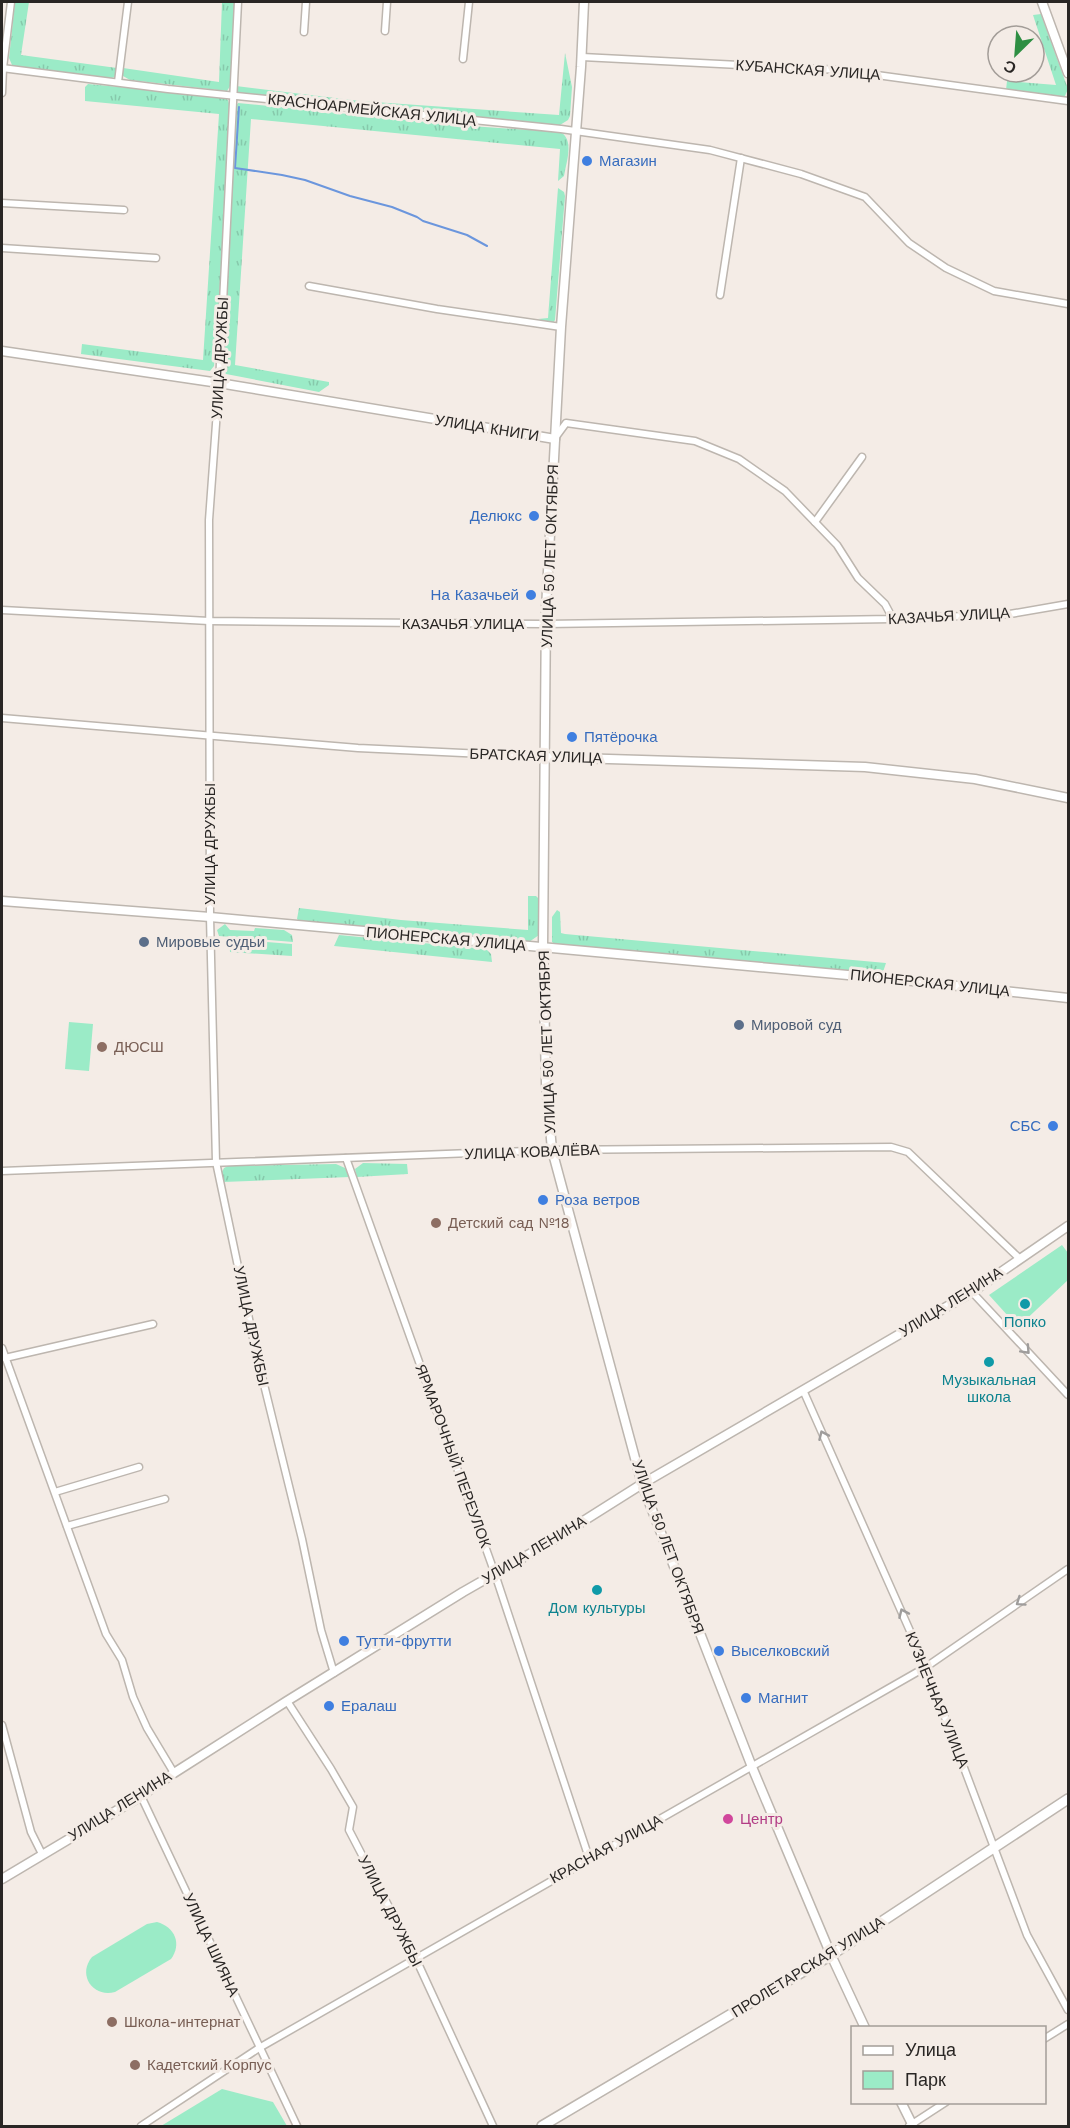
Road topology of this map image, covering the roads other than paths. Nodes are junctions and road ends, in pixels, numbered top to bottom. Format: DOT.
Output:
graph roads {
  1 [pos="11,2"];
  2 [pos="128,2"];
  3 [pos="238,2"];
  4 [pos="306,2"];
  5 [pos="387,2"];
  6 [pos="470,2"];
  7 [pos="584,2"];
  8 [pos="1042,2"];
  9 [pos="385,31"];
  10 [pos="304,32"];
  11 [pos="582,57"];
  12 [pos="463,59"];
  13 [pos="2,68"];
  14 [pos="1068,73"];
  15 [pos="118,82"];
  16 [pos="2,93"];
  17 [pos="234,96"];
  18 [pos="1068,101"];
  19 [pos="575,131"];
  20 [pos="741,158"];
  21 [pos="2,203"];
  22 [pos="124,210"];
  23 [pos="2,248"];
  24 [pos="156,258"];
  25 [pos="309,286"];
  26 [pos="720,295"];
  27 [pos="1068,304"];
  28 [pos="561,327"];
  29 [pos="2,351"];
  30 [pos="219,383"];
  31 [pos="555,439"];
  32 [pos="862,457"];
  33 [pos="815,522"];
  34 [pos="1068,604"];
  35 [pos="2,610"];
  36 [pos="892,619"];
  37 [pos="209,621"];
  38 [pos="546,624"];
  39 [pos="2,718"];
  40 [pos="210,736"];
  41 [pos="544,757"];
  42 [pos="1068,798"];
  43 [pos="2,901"];
  44 [pos="210,917"];
  45 [pos="543,948"];
  46 [pos="1068,998"];
  47 [pos="552,1150"];
  48 [pos="346,1158"];
  49 [pos="216,1162"];
  50 [pos="2,1171"];
  51 [pos="1068,1226"];
  52 [pos="1020,1258"];
  53 [pos="972,1292"];
  54 [pos="153,1324"];
  55 [pos="2,1348"];
  56 [pos="5,1358"];
  57 [pos="803,1390"];
  58 [pos="1068,1395"];
  59 [pos="139,1467"];
  60 [pos="642,1484"];
  61 [pos="55,1492"];
  62 [pos="165,1499"];
  63 [pos="67,1526"];
  64 [pos="1068,1569"];
  65 [pos="495,1574"];
  66 [pos="926,1667"];
  67 [pos="334,1673"];
  68 [pos="287,1701"];
  69 [pos="2,1725"];
  70 [pos="752,1767"];
  71 [pos="174,1773"];
  72 [pos="141,1796"];
  73 [pos="1068,1799"];
  74 [pos="994,1846"];
  75 [pos="42,1854"];
  76 [pos="589,1858"];
  77 [pos="2,1879"];
  78 [pos="831,1955"];
  79 [pos="416,1959"];
  80 [pos="1068,2010"];
  81 [pos="1068,2024"];
  82 [pos="864,2026"];
  83 [pos="1046,2038"];
  84 [pos="260,2048"];
  85 [pos="901,2104"];
  86 [pos="944,2104"];
  87 [pos="911,2126"];
  88 [pos="141,2127"];
  89 [pos="297,2127"];
  90 [pos="493,2127"];
  91 [pos="542,2127"];
  1 -- 13 [label="street"];
  2 -- 15 [label="street"];
  3 -- 17 [label="street, УЛИЦА ДРУЖБЫ"];
  4 -- 10 [label="street"];
  5 -- 9 [label="street"];
  6 -- 12 [label="street"];
  7 -- 11 [label="main road, УЛИЦА 50 ЛЕТ ОКТЯБРЯ"];
  8 -- 14 [label="main road"];
  11 -- 18 [label="street, КУБАНСКАЯ УЛИЦА"];
  11 -- 19 [label="main road, УЛИЦА 50 ЛЕТ ОКТЯБРЯ"];
  13 -- 15 [label="street, КРАСНОАРМЕЙСКАЯ УЛИЦА"];
  13 -- 16 [label="street"];
  15 -- 17 [label="street, КРАСНОАРМЕЙСКАЯ УЛИЦА"];
  17 -- 19 [label="street, КРАСНОАРМЕЙСКАЯ УЛИЦА"];
  17 -- 30 [label="street, УЛИЦА ДРУЖБЫ"];
  19 -- 20 [label="street, КРАСНОАРМЕЙСКАЯ УЛИЦА"];
  19 -- 28 [label="main road, УЛИЦА 50 ЛЕТ ОКТЯБРЯ"];
  20 -- 26 [label="street"];
  20 -- 27 [label="street, КРАСНОАРМЕЙСКАЯ УЛИЦА"];
  21 -- 22 [label="street"];
  23 -- 24 [label="street"];
  25 -- 28 [label="street"];
  28 -- 31 [label="main road, УЛИЦА 50 ЛЕТ ОКТЯБРЯ"];
  29 -- 30 [label="main road, УЛИЦА КНИГИ"];
  30 -- 31 [label="main road, УЛИЦА КНИГИ"];
  30 -- 37 [label="street, УЛИЦА ДРУЖБЫ"];
  31 -- 33 [label="street, УЛИЦА КНИГИ"];
  31 -- 38 [label="main road, УЛИЦА 50 ЛЕТ ОКТЯБРЯ"];
  32 -- 33 [label="street"];
  33 -- 36 [label="street, УЛИЦА КНИГИ"];
  34 -- 36 [label="street, КАЗАЧЬЯ УЛИЦА"];
  35 -- 37 [label="street, КАЗАЧЬЯ УЛИЦА"];
  36 -- 38 [label="street, КАЗАЧЬЯ УЛИЦА"];
  37 -- 38 [label="street, КАЗАЧЬЯ УЛИЦА"];
  37 -- 40 [label="street, УЛИЦА ДРУЖБЫ"];
  38 -- 41 [label="main road, УЛИЦА 50 ЛЕТ ОКТЯБРЯ"];
  39 -- 40 [label="street, БРАТСКАЯ УЛИЦА"];
  40 -- 41 [label="street, БРАТСКАЯ УЛИЦА"];
  40 -- 44 [label="street, УЛИЦА ДРУЖБЫ"];
  41 -- 42 [label="main road, БРАТСКАЯ УЛИЦА"];
  41 -- 45 [label="main road, УЛИЦА 50 ЛЕТ ОКТЯБРЯ"];
  43 -- 44 [label="main road, ПИОНЕРСКАЯ УЛИЦА"];
  44 -- 45 [label="main road, ПИОНЕРСКАЯ УЛИЦА"];
  44 -- 49 [label="street, УЛИЦА ДРУЖБЫ"];
  45 -- 46 [label="main road, ПИОНЕРСКАЯ УЛИЦА"];
  45 -- 47 [label="main road, УЛИЦА 50 ЛЕТ ОКТЯБРЯ"];
  47 -- 48 [label="street, УЛИЦА КОВАЛЁВА"];
  47 -- 52 [label="street, УЛИЦА КОВАЛЁВА"];
  47 -- 60 [label="main road, УЛИЦА 50 ЛЕТ ОКТЯБРЯ"];
  48 -- 49 [label="street, УЛИЦА КОВАЛЁВА"];
  48 -- 65 [label="street, ЯРМАРОЧНЫЙ ПЕРЕУЛОК"];
  49 -- 50 [label="street, УЛИЦА КОВАЛЁВА"];
  49 -- 67 [label="street, УЛИЦА ДРУЖБЫ"];
  51 -- 52 [label="main road, УЛИЦА ЛЕНИНА"];
  52 -- 53 [label="main road, УЛИЦА ЛЕНИНА"];
  53 -- 57 [label="main road, УЛИЦА ЛЕНИНА"];
  53 -- 58 [label="street, one-way"];
  54 -- 56 [label="street"];
  55 -- 56 [label="street"];
  56 -- 61 [label="street"];
  57 -- 60 [label="main road, УЛИЦА ЛЕНИНА"];
  66 -- 57 [label="street, КУЗНЕЧНАЯ УЛИЦА, one-way"];
  59 -- 61 [label="street"];
  60 -- 65 [label="main road, УЛИЦА ЛЕНИНА"];
  60 -- 70 [label="main road, УЛИЦА 50 ЛЕТ ОКТЯБРЯ"];
  61 -- 63 [label="street"];
  62 -- 63 [label="street"];
  63 -- 71 [label="street"];
  64 -- 66 [label="street, КРАСНАЯ УЛИЦА, one-way"];
  65 -- 67 [label="main road, УЛИЦА ЛЕНИНА"];
  65 -- 76 [label="street, ЯРМАРОЧНЫЙ ПЕРЕУЛОК"];
  66 -- 70 [label="street, КРАСНАЯ УЛИЦА"];
  66 -- 74 [label="street, КУЗНЕЧНАЯ УЛИЦА"];
  67 -- 68 [label="main road, УЛИЦА ЛЕНИНА"];
  68 -- 71 [label="main road, УЛИЦА ЛЕНИНА"];
  68 -- 79 [label="street, УЛИЦА ДРУЖБЫ"];
  69 -- 75 [label="street"];
  70 -- 76 [label="street, КРАСНАЯ УЛИЦА"];
  70 -- 78 [label="main road, УЛИЦА 50 ЛЕТ ОКТЯБРЯ"];
  71 -- 72 [label="main road, УЛИЦА ЛЕНИНА"];
  72 -- 75 [label="main road, УЛИЦА ЛЕНИНА"];
  72 -- 84 [label="street, УЛИЦА ШИЯНА"];
  73 -- 74 [label="main road, ПРОЛЕТАРСКАЯ УЛИЦА"];
  74 -- 78 [label="main road, ПРОЛЕТАРСКАЯ УЛИЦА"];
  74 -- 80 [label="street, КУЗНЕЧНАЯ УЛИЦА"];
  75 -- 77 [label="main road, УЛИЦА ЛЕНИНА"];
  76 -- 79 [label="street, КРАСНАЯ УЛИЦА"];
  78 -- 82 [label="main road, УЛИЦА 50 ЛЕТ ОКТЯБРЯ"];
  78 -- 91 [label="main road, ПРОЛЕТАРСКАЯ УЛИЦА"];
  79 -- 84 [label="street, КРАСНАЯ УЛИЦА"];
  79 -- 90 [label="street, УЛИЦА ДРУЖБЫ"];
  81 -- 83 [label="street"];
  84 -- 88 [label="street, КРАСНАЯ УЛИЦА"];
  84 -- 89 [label="street, УЛИЦА ШИЯНА"];
  85 -- 87 [label="main road"];
  86 -- 87 [label="street"];
}
